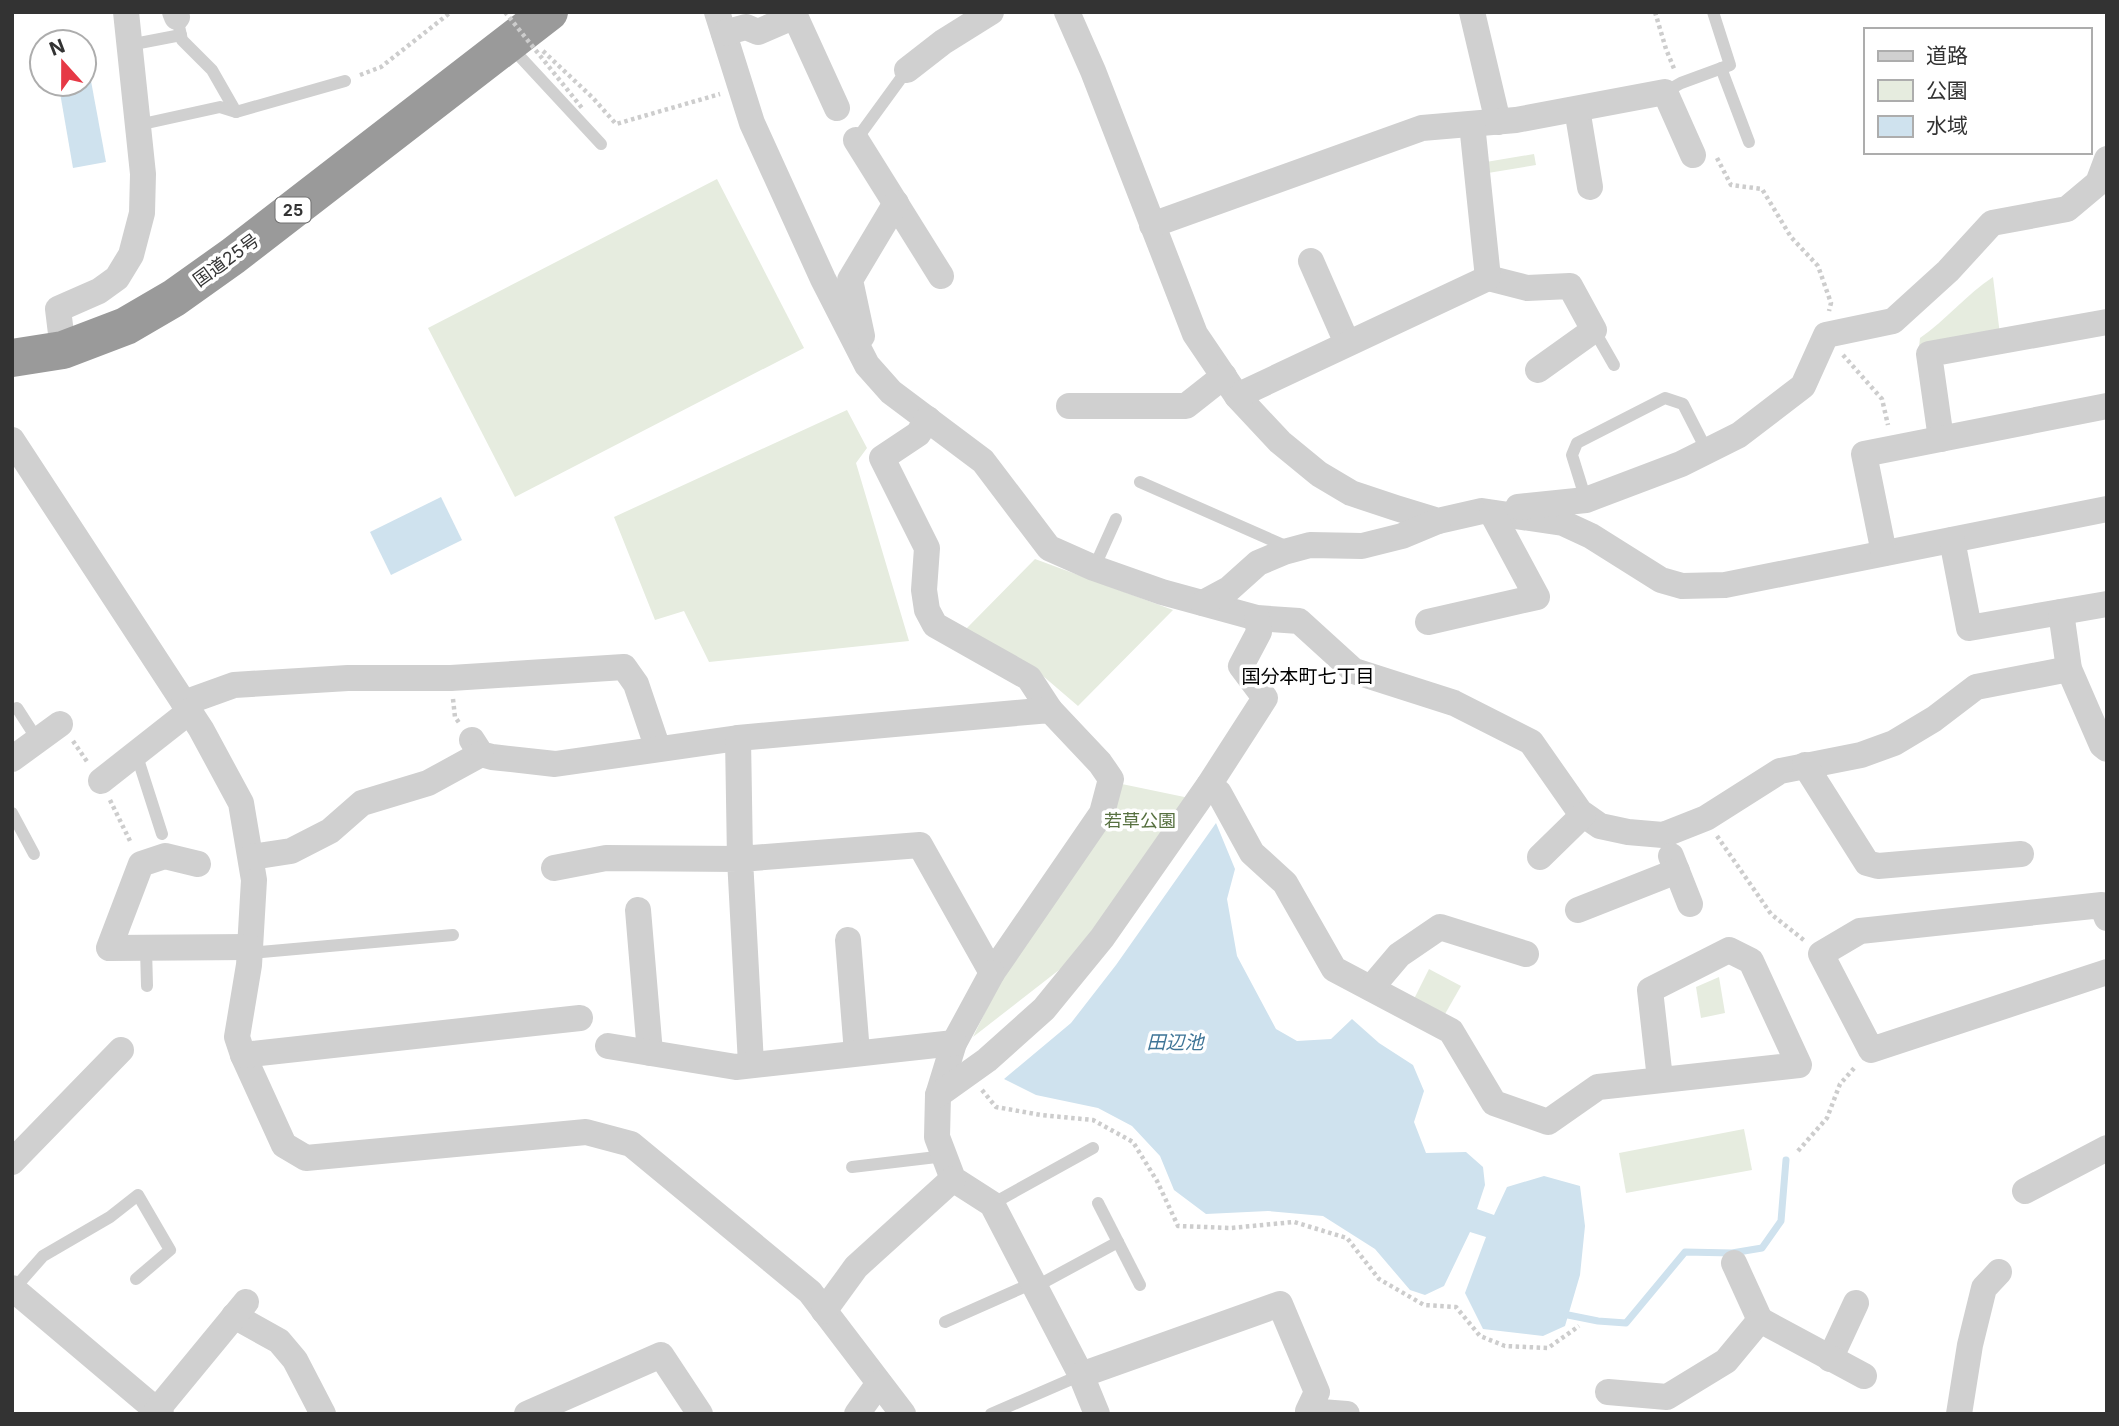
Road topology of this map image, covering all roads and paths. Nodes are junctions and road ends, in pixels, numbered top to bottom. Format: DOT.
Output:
graph roads {
  1 [pos="127,12"];
  2 [pos="451,12"];
  3 [pos="549,12"];
  4 [pos="991,12"];
  5 [pos="1067,12"];
  6 [pos="1472,12"];
  7 [pos="1655,12"];
  8 [pos="1713,12"];
  9 [pos="178,21"];
  10 [pos="720,23"];
  11 [pos="518,35"];
  12 [pos="129,45"];
  13 [pos="1721,68"];
  14 [pos="906,70"];
  15 [pos="345,81"];
  16 [pos="741,88"];
  17 [pos="1673,88"];
  18 [pos="582,107"];
  19 [pos="837,108"];
  20 [pos="1577,109"];
  21 [pos="236,112"];
  22 [pos="1485,123"];
  23 [pos="138,125"];
  24 [pos="856,140"];
  25 [pos="1749,142"];
  26 [pos="601,144"];
  27 [pos="1702,152"];
  28 [pos="2107,159"];
  29 [pos="1590,187"];
  30 [pos="896,203"];
  31 [pos="1152,225"];
  32 [pos="1311,261"];
  33 [pos="941,276"];
  34 [pos="1488,278"];
  35 [pos="2107,322"];
  36 [pos="1594,330"];
  37 [pos="1826,335"];
  38 [pos="1348,342"];
  39 [pos="63,350"];
  40 [pos="12,358"];
  41 [pos="867,365"];
  42 [pos="1614,365"];
  43 [pos="1538,370"];
  44 [pos="1231,386"];
  45 [pos="1069,406"];
  46 [pos="2107,406"];
  47 [pos="928,419"];
  48 [pos="1941,439"];
  49 [pos="12,440"];
  50 [pos="1894,448"];
  51 [pos="1707,451"];
  52 [pos="1140,482"];
  53 [pos="1586,500"];
  54 [pos="2107,509"];
  55 [pos="1487,512"];
  56 [pos="1116,519"];
  57 [pos="1438,521"];
  58 [pos="1952,540"];
  59 [pos="1294,550"];
  60 [pos="1884,553"];
  61 [pos="1094,568"];
  62 [pos="1203,603"];
  63 [pos="2107,604"];
  64 [pos="2061,612"];
  65 [pos="1257,618"];
  66 [pos="1428,622"];
  67 [pos="2069,669"];
  68 [pos="451,678"];
  69 [pos="187,707"];
  70 [pos="17,708"];
  71 [pos="1050,710"];
  72 [pos="60,724"];
  73 [pos="738,738"];
  74 [pos="37,739"];
  75 [pos="477,747"];
  76 [pos="658,749"];
  77 [pos="2107,749"];
  78 [pos="136,753"];
  79 [pos="12,759"];
  80 [pos="1805,765"];
  81 [pos="101,781"];
  82 [pos="1209,785"];
  83 [pos="12,813"];
  84 [pos="1583,814"];
  85 [pos="1706,818"];
  86 [pos="162,834"];
  87 [pos="1663,835"];
  88 [pos="34,854"];
  89 [pos="2021,854"];
  90 [pos="251,857"];
  91 [pos="1540,857"];
  92 [pos="740,859"];
  93 [pos="198,864"];
  94 [pos="554,868"];
  95 [pos="1677,871"];
  96 [pos="1690,904"];
  97 [pos="638,910"];
  98 [pos="1578,910"];
  99 [pos="2107,918"];
  100 [pos="453,935"];
  101 [pos="848,940"];
  102 [pos="146,948"];
  103 [pos="250,950"];
  104 [pos="1527,954"];
  105 [pos="1822,955"];
  106 [pos="2107,972"];
  107 [pos="992,973"];
  108 [pos="147,986"];
  109 [pos="1371,988"];
  110 [pos="580,1018"];
  111 [pos="954,1044"];
  112 [pos="608,1046"];
  113 [pos="121,1050"];
  114 [pos="1871,1050"];
  115 [pos="650,1053"];
  116 [pos="857,1053"];
  117 [pos="243,1055"];
  118 [pos="751,1064"];
  119 [pos="969,1072"];
  120 [pos="1660,1079"];
  121 [pos="937,1095"];
  122 [pos="2107,1148"];
  123 [pos="1093,1149"];
  124 [pos="1798,1151"];
  125 [pos="12,1162"];
  126 [pos="852,1167"];
  127 [pos="949,1168"];
  128 [pos="2025,1191"];
  129 [pos="1098,1203"];
  130 [pos="992,1204"];
  131 [pos="1118,1242"];
  132 [pos="1734,1263"];
  133 [pos="1999,1272"];
  134 [pos="136,1279"];
  135 [pos="1140,1284"];
  136 [pos="1034,1285"];
  137 [pos="13,1289"];
  138 [pos="1856,1303"];
  139 [pos="824,1311"];
  140 [pos="1760,1320"];
  141 [pos="944,1322"];
  142 [pos="1580,1326"];
  143 [pos="1830,1359"];
  144 [pos="1081,1375"];
  145 [pos="1864,1376"];
  146 [pos="879,1383"];
  147 [pos="1608,1395"];
  148 [pos="159,1412"];
  149 [pos="1303,1413"];
  150 [pos="323,1414"];
  151 [pos="527,1414"];
  152 [pos="700,1414"];
  153 [pos="857,1414"];
  154 [pos="903,1414"];
  155 [pos="991,1414"];
  156 [pos="1097,1414"];
  157 [pos="1347,1414"];
  158 [pos="1959,1414"];
  1 -- 12 [label="street"];
  2 -- 15 [label="path"];
  3 -- 11 [label="highway, 国道25号 / 25"];
  4 -- 14 [label="street"];
  5 -- 31 [label="street"];
  6 -- 22 [label="street"];
  7 -- 17 [label="path"];
  8 -- 13 [label="lane"];
  9 -- 12 [label="lane"];
  9 -- 21 [label="lane"];
  10 -- 16 [label="street"];
  10 -- 19 [label="street"];
  11 -- 16 [label="path"];
  11 -- 18 [label="path, bridge"];
  11 -- 26 [label="lane"];
  11 -- 39 [label="highway, 国道25号 / 25"];
  12 -- 23 [label="street"];
  13 -- 17 [label="lane"];
  13 -- 25 [label="lane"];
  14 -- 24 [label="lane"];
  15 -- 21 [label="lane"];
  16 -- 41 [label="street"];
  17 -- 20 [label="street"];
  17 -- 27 [label="street"];
  20 -- 22 [label="street"];
  20 -- 29 [label="street"];
  21 -- 23 [label="lane"];
  22 -- 31 [label="street"];
  22 -- 34 [label="street"];
  23 -- 39 [label="street"];
  24 -- 30 [label="street"];
  27 -- 37 [label="path"];
  28 -- 37 [label="street"];
  30 -- 33 [label="street"];
  30 -- 41 [label="street"];
  31 -- 44 [label="street"];
  32 -- 38 [label="street"];
  34 -- 36 [label="street"];
  34 -- 38 [label="street"];
  35 -- 48 [label="street"];
  36 -- 42 [label="lane"];
  36 -- 43 [label="street"];
  37 -- 50 [label="path"];
  37 -- 51 [label="street"];
  38 -- 44 [label="street"];
  39 -- 40 [label="highway, 国道25号 / 25"];
  41 -- 47 [label="street"];
  44 -- 45 [label="street"];
  44 -- 57 [label="street"];
  46 -- 48 [label="street"];
  47 -- 61 [label="street"];
  47 -- 71 [label="street"];
  48 -- 50 [label="street"];
  49 -- 69 [label="street"];
  50 -- 60 [label="street"];
  51 -- 53 [label="street"];
  51 -- 53 [label="lane"];
  52 -- 59 [label="lane"];
  53 -- 55 [label="street"];
  54 -- 58 [label="street"];
  55 -- 57 [label="street"];
  55 -- 60 [label="street"];
  55 -- 66 [label="street"];
  56 -- 61 [label="lane"];
  57 -- 59 [label="street"];
  58 -- 60 [label="street"];
  58 -- 64 [label="street"];
  59 -- 62 [label="street"];
  61 -- 62 [label="street"];
  62 -- 65 [label="street"];
  63 -- 64 [label="street"];
  64 -- 67 [label="street"];
  65 -- 82 [label="street"];
  65 -- 84 [label="street"];
  67 -- 77 [label="street"];
  67 -- 80 [label="street"];
  68 -- 69 [label="street"];
  68 -- 75 [label="path"];
  68 -- 76 [label="street"];
  69 -- 78 [label="street"];
  69 -- 90 [label="street"];
  70 -- 74 [label="lane"];
  71 -- 73 [label="street"];
  71 -- 107 [label="street"];
  72 -- 74 [label="street"];
  73 -- 76 [label="street"];
  73 -- 92 [label="street"];
  74 -- 79 [label="street"];
  75 -- 76 [label="street"];
  75 -- 90 [label="street"];
  78 -- 81 [label="street"];
  78 -- 86 [label="lane"];
  80 -- 85 [label="street"];
  80 -- 89 [label="street"];
  82 -- 109 [label="street"];
  82 -- 119 [label="street"];
  83 -- 88 [label="lane"];
  84 -- 87 [label="street"];
  84 -- 91 [label="street"];
  85 -- 87 [label="street"];
  85 -- 105 [label="path"];
  87 -- 95 [label="street"];
  90 -- 103 [label="street"];
  92 -- 94 [label="street"];
  92 -- 107 [label="street"];
  92 -- 118 [label="street"];
  93 -- 102 [label="street"];
  95 -- 96 [label="street"];
  95 -- 98 [label="street"];
  97 -- 115 [label="street"];
  99 -- 105 [label="street"];
  100 -- 103 [label="lane"];
  101 -- 116 [label="street"];
  102 -- 103 [label="street"];
  102 -- 108 [label="lane"];
  103 -- 117 [label="street"];
  104 -- 109 [label="street"];
  105 -- 114 [label="street"];
  106 -- 114 [label="street"];
  107 -- 111 [label="street"];
  109 -- 120 [label="street"];
  110 -- 117 [label="street"];
  111 -- 116 [label="street"];
  111 -- 121 [label="street"];
  112 -- 115 [label="street"];
  113 -- 125 [label="street"];
  114 -- 124 [label="path"];
  115 -- 118 [label="street"];
  116 -- 118 [label="street"];
  117 -- 139 [label="street"];
  119 -- 121 [label="street"];
  119 -- 142 [label="path"];
  120 -- 120 [label="street"];
  121 -- 127 [label="street"];
  122 -- 128 [label="street"];
  123 -- 130 [label="lane"];
  126 -- 127 [label="lane"];
  127 -- 130 [label="street"];
  127 -- 139 [label="street"];
  129 -- 131 [label="lane"];
  130 -- 136 [label="street"];
  131 -- 135 [label="lane"];
  131 -- 136 [label="lane"];
  132 -- 140 [label="street"];
  133 -- 158 [label="street"];
  134 -- 137 [label="lane"];
  136 -- 141 [label="lane"];
  136 -- 144 [label="street"];
  137 -- 148 [label="street"];
  138 -- 143 [label="street"];
  139 -- 146 [label="street"];
  140 -- 143 [label="street"];
  140 -- 147 [label="street"];
  143 -- 145 [label="street"];
  144 -- 149 [label="street"];
  144 -- 155 [label="lane"];
  144 -- 156 [label="street"];
  146 -- 153 [label="street"];
  146 -- 154 [label="street"];
  148 -- 150 [label="street"];
  149 -- 157 [label="street"];
  151 -- 152 [label="street"];
}
